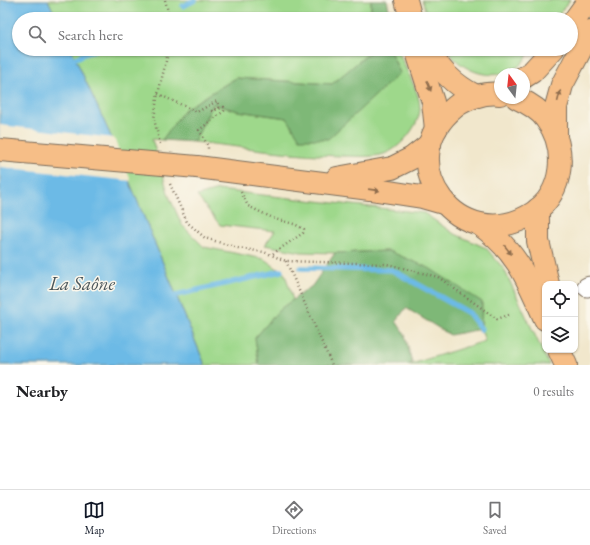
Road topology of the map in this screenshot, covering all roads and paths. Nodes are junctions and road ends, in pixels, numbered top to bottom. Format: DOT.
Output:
graph roads {
  1 [pos="165,0"];
  2 [pos="406,0"];
  3 [pos="589,0"];
  4 [pos="168,12"];
  5 [pos="409,12"];
  6 [pos="578,15"];
  7 [pos="590,32"];
  8 [pos="578,55"];
  9 [pos="418,56"];
  10 [pos="431,56"];
  11 [pos="547,56"];
  12 [pos="577,56"];
  13 [pos="530,73"];
  14 [pos="158,94"];
  15 [pos="493,94"];
  16 [pos="530,104"];
  17 [pos="556,135"];
  18 [pos="433,136"];
  19 [pos="0,150"];
  20 [pos="202,159"];
  21 [pos="308,181"];
  22 [pos="239,188"];
  23 [pos="443,203"];
  24 [pos="538,209"];
  25 [pos="479,224"];
  26 [pos="270,255"];
  27 [pos="547,281"];
  28 [pos="509,315"];
  29 [pos="544,317"];
  30 [pos="560,353"];
  31 [pos="567,353"];
  32 [pos="332,365"];
  33 [pos="566,365"];
  34 [pos="571,365"];
  1 -- 4 [label="path"];
  2 -- 5 [label="main road"];
  3 -- 6 [label="main road"];
  8 -- 7 [label="main road, one-way"];
  9 -- 18 [label="main road, one-way"];
  10 -- 15 [label="main road"];
  11 -- 13 [label="main road"];
  17 -- 12 [label="main road, one-way"];
  14 -- 20 [label="path"];
  15 -- 18 [label="main road"];
  16 -- 17 [label="main road"];
  17 -- 24 [label="main road"];
  18 -- 21 [label="main road"];
  18 -- 23 [label="main road"];
  19 -- 20 [label="main road, bridge"];
  20 -- 21 [label="main road"];
  21 -- 23 [label="main road, one-way"];
  22 -- 26 [label="path"];
  23 -- 25 [label="main road"];
  24 -- 25 [label="main road"];
  24 -- 27 [label="main road"];
  25 -- 29 [label="main road, one-way"];
  28 -- 32 [label="path"];
  30 -- 33 [label="main road"];
  31 -- 34 [label="main road"];
}
